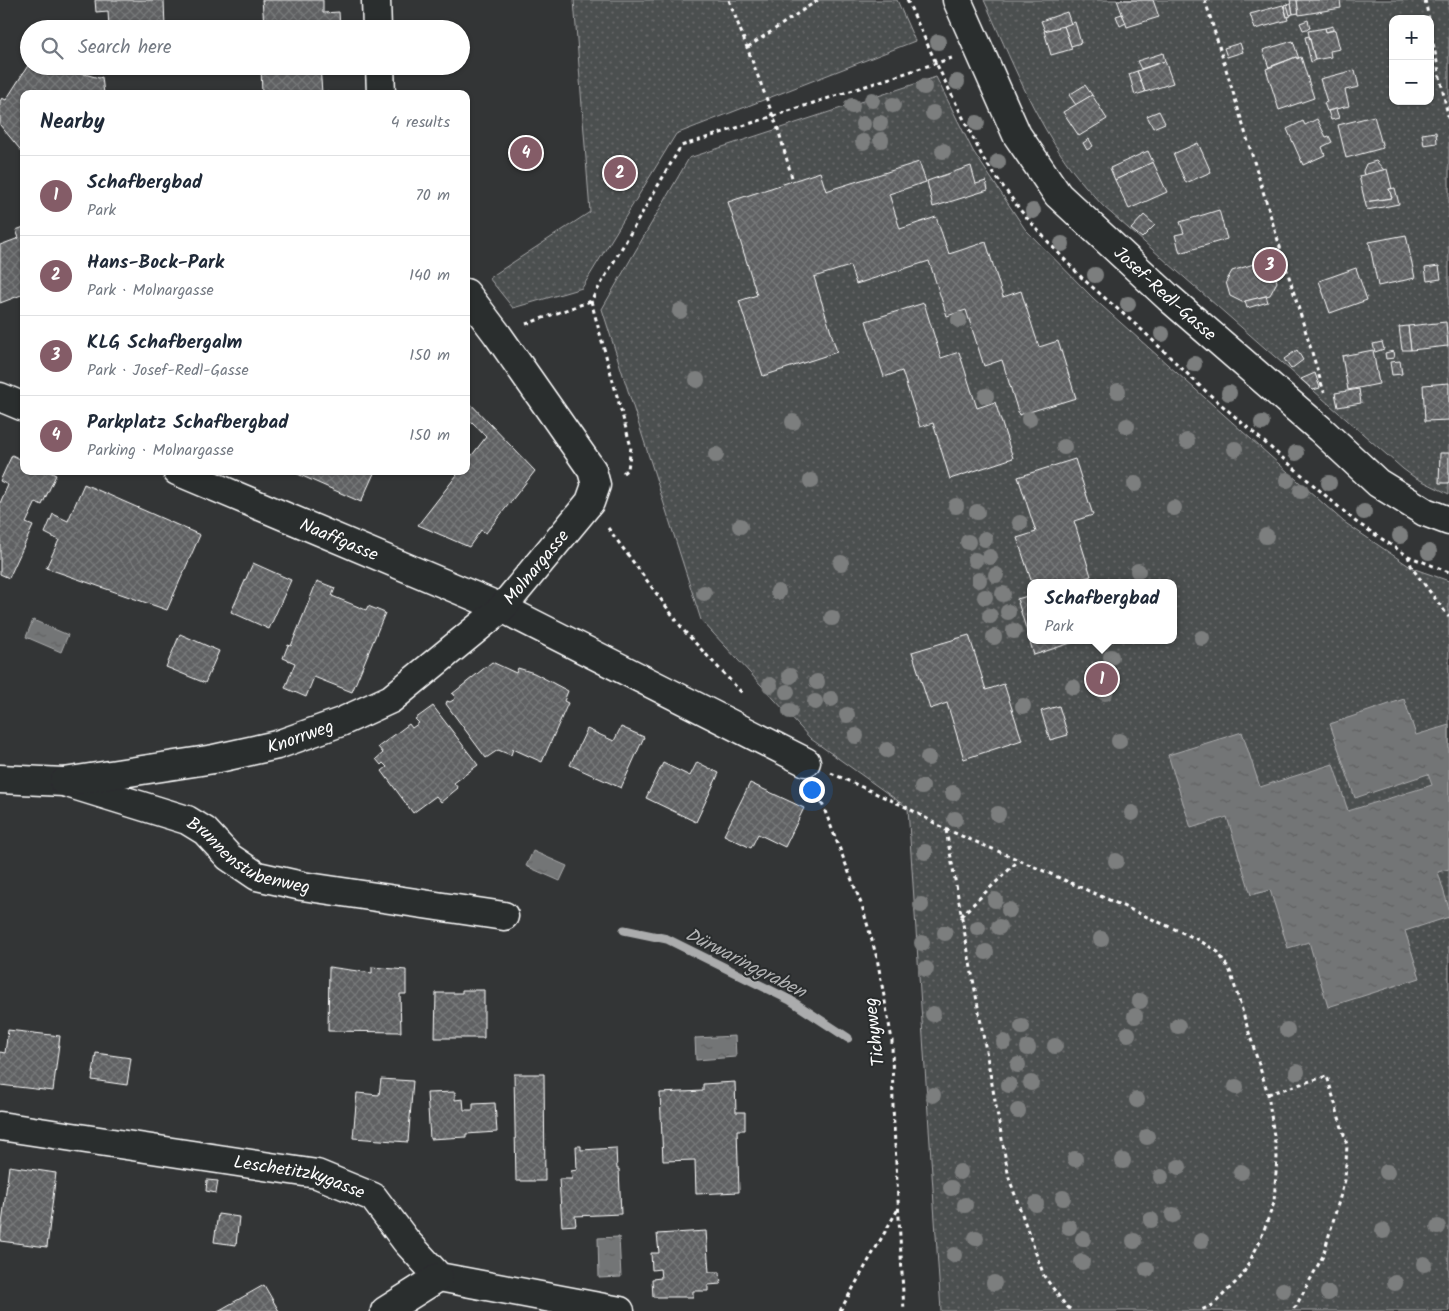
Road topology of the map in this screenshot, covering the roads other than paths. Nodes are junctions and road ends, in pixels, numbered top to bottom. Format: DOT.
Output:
graph roads {
  1 [pos="376,0"];
  2 [pos="957,0"];
  3 [pos="377,20"];
  4 [pos="380,75"];
  5 [pos="381,90"];
  6 [pos="470,298"];
  7 [pos="0,397"];
  8 [pos="20,405"];
  9 [pos="186,475"];
  10 [pos="1449,521"];
  11 [pos="502,608"];
  12 [pos="806,762"];
  13 [pos="0,779"];
  14 [pos="64,782"];
  15 [pos="504,916"];
  16 [pos="0,1126"];
  17 [pos="439,1277"];
  18 [pos="385,1311"];
  19 [pos="620,1311"];
  1 -- 3 [label="street"];
  2 -- 10 [label="street, Josef-Redl-Gasse"];
  4 -- 5 [label="street"];
  6 -- 11 [label="street, Molnargasse"];
  7 -- 8 [label="street"];
  9 -- 11 [label="street, Naaffgasse"];
  11 -- 12 [label="street, Molnargasse"];
  11 -- 14 [label="street, Knorrweg"];
  13 -- 14 [label="street, Brunnenstubenweg"];
  14 -- 15 [label="street, Brunnenstubenweg"];
  16 -- 17 [label="street, Leschetitzkygasse"];
  17 -- 18 [label="street"];
  17 -- 19 [label="street"];
}
